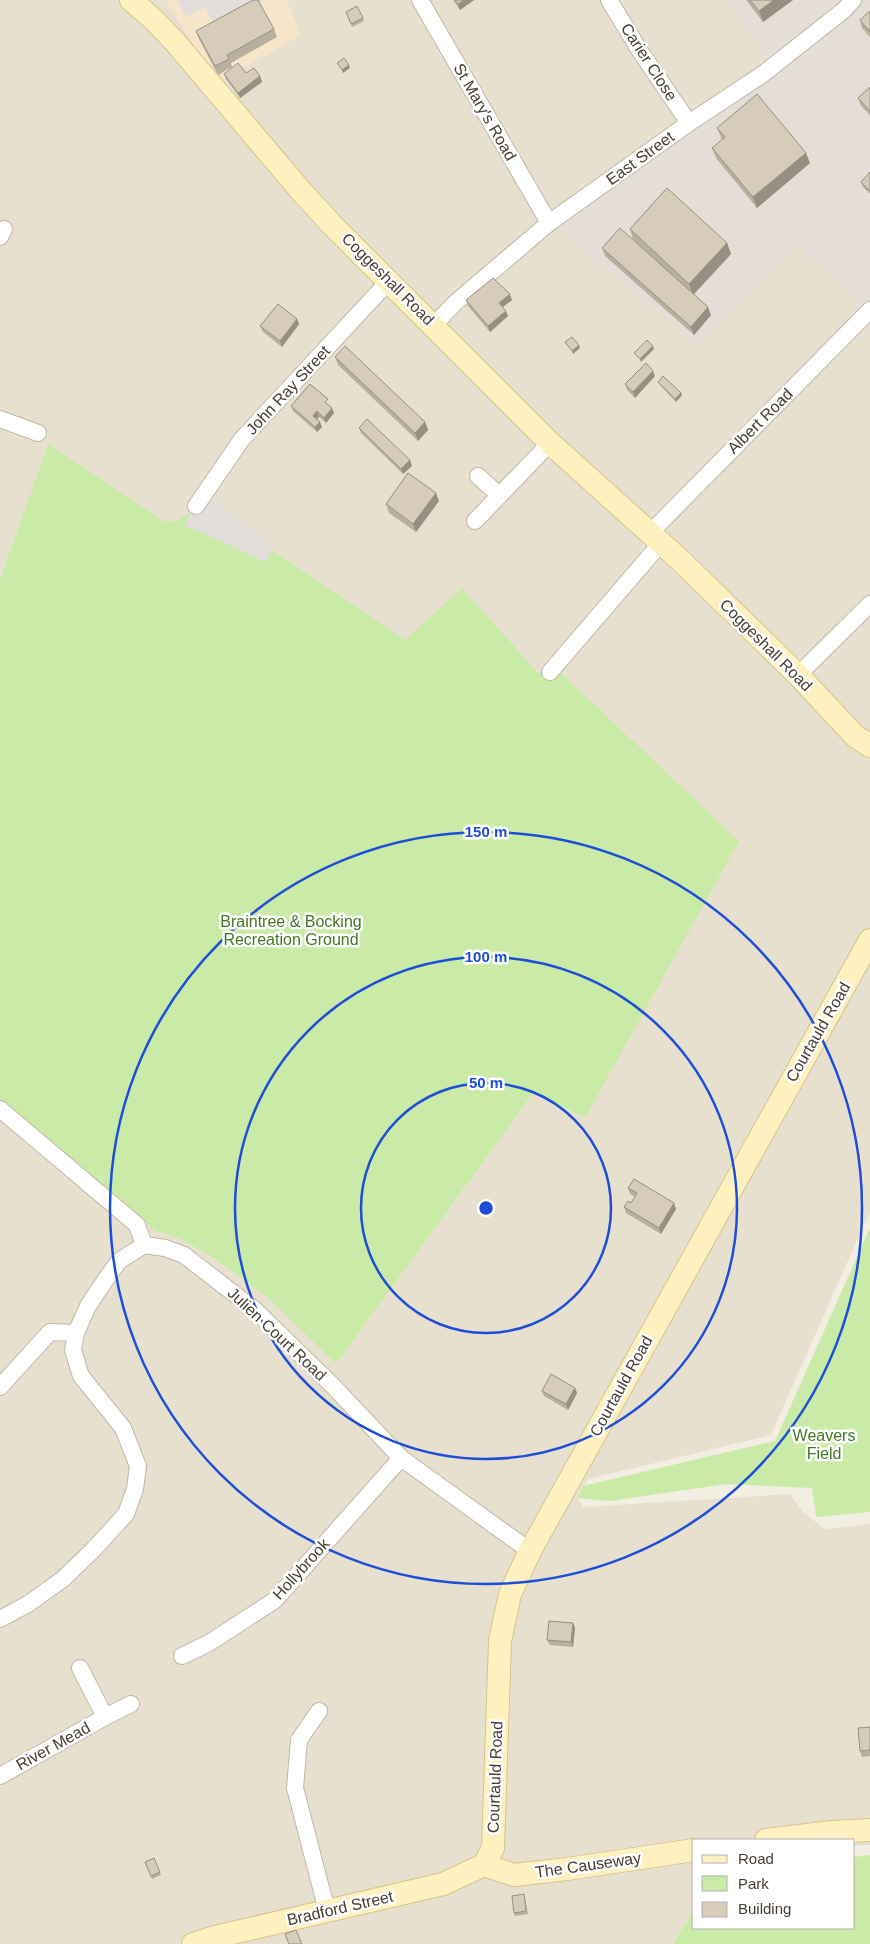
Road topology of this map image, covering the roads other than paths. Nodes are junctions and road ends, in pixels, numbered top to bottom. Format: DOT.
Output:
graph roads {
  1 [pos="131,0"];
  2 [pos="420,0"];
  3 [pos="609,0"];
  4 [pos="853,0"];
  5 [pos="154,10"];
  6 [pos="689,123"];
  7 [pos="549,223"];
  8 [pos="390,281"];
  9 [pos="870,310"];
  10 [pos="434,325"];
  11 [pos="0,419"];
  12 [pos="38,433"];
  13 [pos="550,443"];
  14 [pos="478,476"];
  15 [pos="499,495"];
  16 [pos="196,506"];
  17 [pos="475,521"];
  18 [pos="655,538"];
  19 [pos="870,604"];
  20 [pos="550,672"];
  21 [pos="798,676"];
  22 [pos="863,741"];
  23 [pos="870,755"];
  24 [pos="870,940"];
  25 [pos="0,1109"];
  26 [pos="144,1244"];
  27 [pos="76,1333"];
  28 [pos="0,1386"];
  29 [pos="401,1458"];
  30 [pos="530,1551"];
  31 [pos="0,1619"];
  32 [pos="182,1656"];
  33 [pos="80,1668"];
  34 [pos="131,1704"];
  35 [pos="319,1711"];
  36 [pos="105,1717"];
  37 [pos="0,1776"];
  38 [pos="870,1830"];
  39 [pos="774,1839"];
  40 [pos="692,1850"];
  41 [pos="484,1865"];
  42 [pos="327,1911"];
  43 [pos="193,1944"];
  1 -- 5 [label="street, Coggeshall Road"];
  2 -- 7 [label="street, St Mary's Road"];
  3 -- 6 [label="street, Carier Close"];
  4 -- 6 [label="street, East Street"];
  5 -- 8 [label="street, Coggeshall Road"];
  6 -- 7 [label="street, East Street"];
  7 -- 10 [label="street, East Street"];
  8 -- 10 [label="street, Coggeshall Road"];
  8 -- 16 [label="street, John Ray Street"];
  9 -- 18 [label="street, Albert Road"];
  10 -- 13 [label="street, Coggeshall Road"];
  11 -- 12 [label="street"];
  13 -- 15 [label="street"];
  13 -- 18 [label="street, Coggeshall Road"];
  14 -- 15 [label="street"];
  15 -- 17 [label="street"];
  18 -- 20 [label="street"];
  18 -- 21 [label="street, Coggeshall Road"];
  19 -- 21 [label="street"];
  21 -- 22 [label="street, Coggeshall Road"];
  22 -- 23 [label="street, Coggeshall Road"];
  24 -- 30 [label="street, Courtauld Road"];
  25 -- 26 [label="street"];
  26 -- 27 [label="street"];
  26 -- 29 [label="street, Julien Court Road"];
  27 -- 28 [label="street"];
  27 -- 31 [label="street"];
  29 -- 30 [label="street, Julien Court Road"];
  29 -- 32 [label="street, Hollybrook"];
  30 -- 41 [label="street, Courtauld Road"];
  33 -- 36 [label="street, River Mead"];
  34 -- 36 [label="street, River Mead"];
  35 -- 42 [label="street"];
  36 -- 37 [label="street, River Mead"];
  38 -- 39 [label="street"];
  40 -- 41 [label="street, The Causeway"];
  41 -- 42 [label="street, Bradford Street"];
  42 -- 43 [label="street, Bradford Street"];
}
